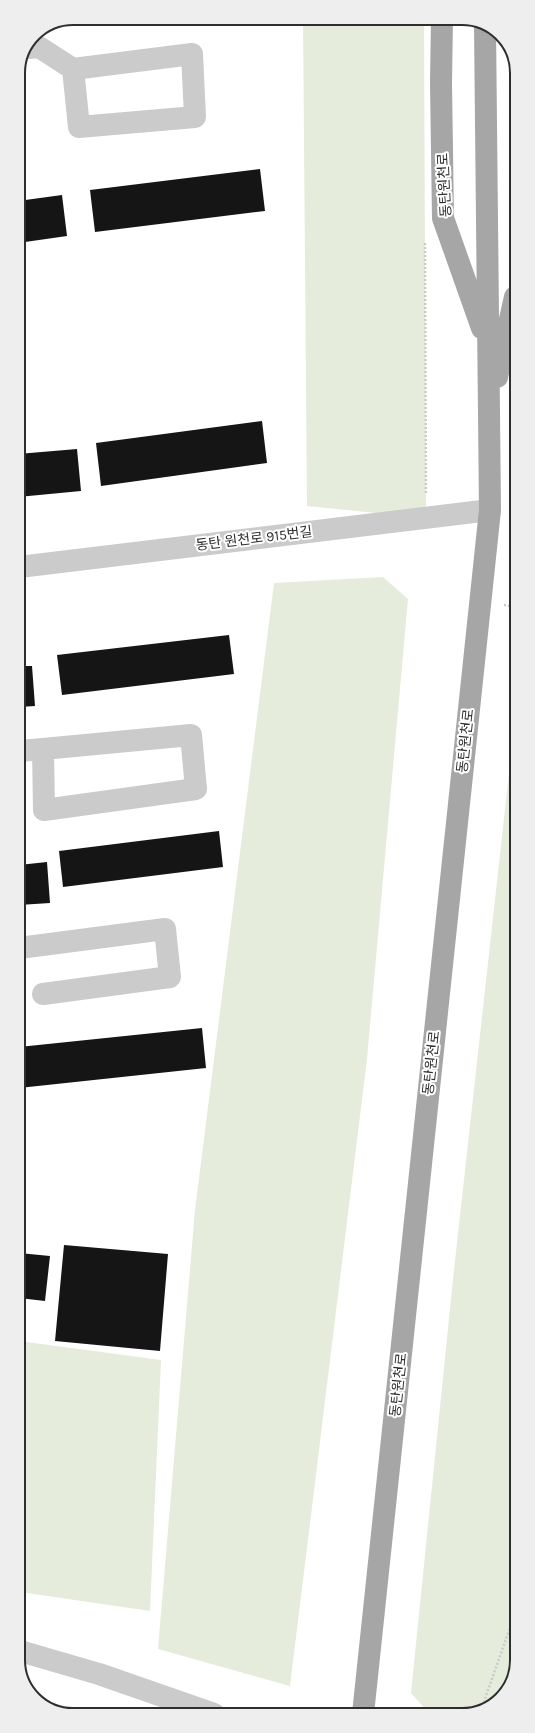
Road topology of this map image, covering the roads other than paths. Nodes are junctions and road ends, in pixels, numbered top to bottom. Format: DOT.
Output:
graph roads {
  1 [pos="442,25"];
  2 [pos="485,31"];
  3 [pos="36,43"];
  4 [pos="73,69"];
  5 [pos="510,319"];
  6 [pos="488,345"];
  7 [pos="489,412"];
  8 [pos="490,510"];
  9 [pos="25,566"];
  10 [pos="43,749"];
  11 [pos="25,750"];
  12 [pos="25,947"];
  13 [pos="43,994"];
  14 [pos="25,1652"];
  15 [pos="197,1708"];
  16 [pos="364,1708"];
  1 -- 6 [label="main road, 동탄원천로"];
  2 -- 6 [label="main road, 동탄원천로"];
  3 -- 4 [label="street"];
  4 -- 4 [label="street"];
  5 -- 7 [label="main road, 동탄원천로"];
  6 -- 7 [label="main road, 동탄원천로"];
  7 -- 8 [label="main road, 동탄원천로"];
  8 -- 9 [label="street, 동탄 원천로 915번길"];
  8 -- 16 [label="main road, 동탄원천로"];
  10 -- 10 [label="street"];
  10 -- 11 [label="street"];
  12 -- 13 [label="street"];
  14 -- 15 [label="street"];
}
